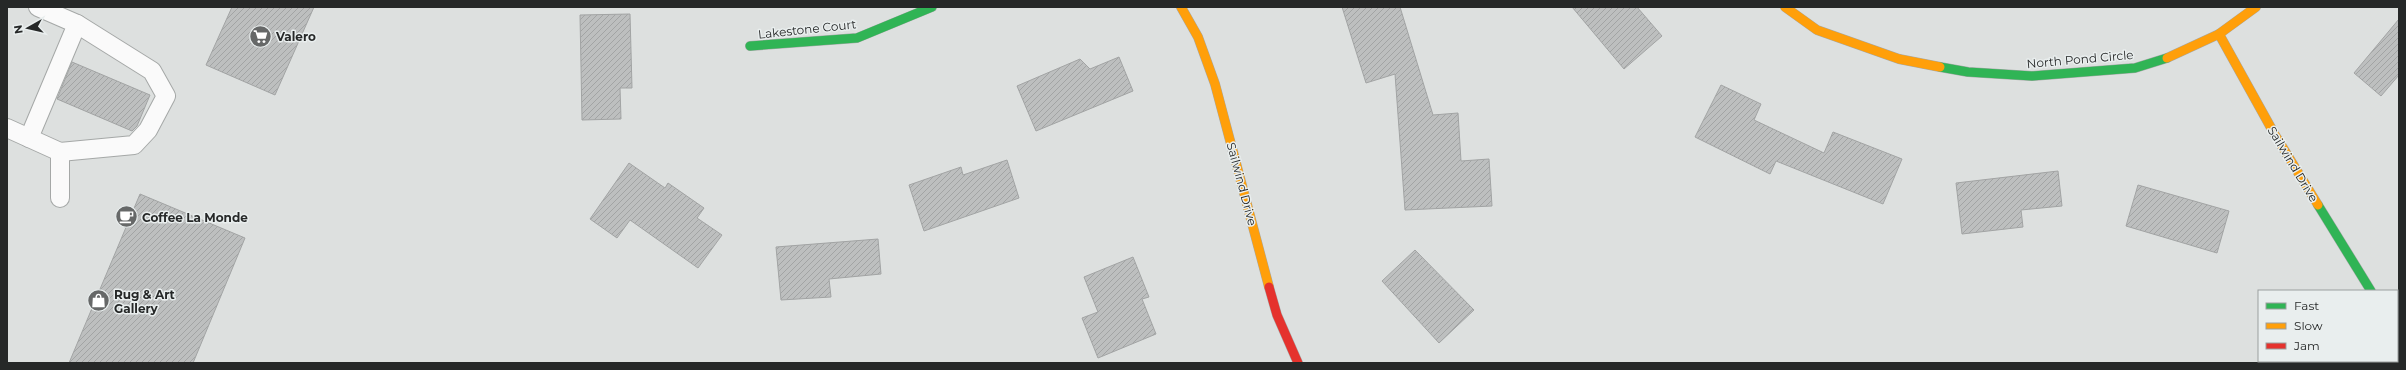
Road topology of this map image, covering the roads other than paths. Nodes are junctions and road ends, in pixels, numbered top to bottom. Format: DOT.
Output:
graph roads {
  1 [pos="38,7"];
  2 [pos="932,7"];
  3 [pos="1181,7"];
  4 [pos="1785,7"];
  5 [pos="2256,7"];
  6 [pos="77,24"];
  7 [pos="2219,34"];
  8 [pos="750,46"];
  9 [pos="7,128"];
  10 [pos="29,138"];
  11 [pos="60,152"];
  12 [pos="60,198"];
  13 [pos="2370,290"];
  14 [pos="1298,363"];
  1 -- 6 [label="lane"];
  2 -- 8 [label="street, Lakestone Court"];
  3 -- 14 [label="street, Sailwind Drive"];
  4 -- 7 [label="street, North Pond Circle"];
  5 -- 7 [label="street, North Pond Circle"];
  6 -- 10 [label="lane"];
  6 -- 11 [label="lane"];
  7 -- 13 [label="street, Sailwind Drive"];
  9 -- 10 [label="lane"];
  10 -- 11 [label="lane"];
  11 -- 12 [label="lane"];
}
